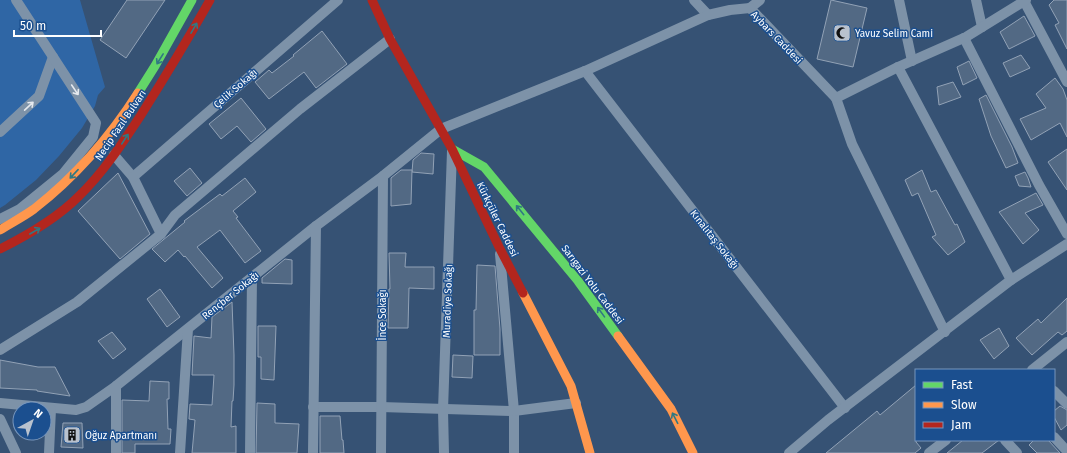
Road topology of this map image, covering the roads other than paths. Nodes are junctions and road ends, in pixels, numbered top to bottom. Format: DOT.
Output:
graph roads {
  1 [pos="16,0"];
  2 [pos="192,0"];
  3 [pos="210,0"];
  4 [pos="338,0"];
  5 [pos="372,0"];
  6 [pos="694,0"];
  7 [pos="760,0"];
  8 [pos="899,0"];
  9 [pos="976,0"];
  10 [pos="1025,0"];
  11 [pos="750,8"];
  12 [pos="708,15"];
  13 [pos="982,28"];
  14 [pos="964,38"];
  15 [pos="390,39"];
  16 [pos="53,57"];
  17 [pos="912,61"];
  18 [pos="898,67"];
  19 [pos="585,71"];
  20 [pos="1067,82"];
  21 [pos="836,98"];
  22 [pos="441,129"];
  23 [pos="0,132"];
  24 [pos="452,149"];
  25 [pos="114,155"];
  26 [pos="383,176"];
  27 [pos="133,177"];
  28 [pos="0,219"];
  29 [pos="316,226"];
  30 [pos="0,230"];
  31 [pos="161,234"];
  32 [pos="1067,234"];
  33 [pos="1067,244"];
  34 [pos="499,247"];
  35 [pos="0,249"];
  36 [pos="252,277"];
  37 [pos="1011,280"];
  38 [pos="188,329"];
  39 [pos="945,332"];
  40 [pos="1066,346"];
  41 [pos="0,350"];
  42 [pos="1034,369"];
  43 [pos="116,386"];
  44 [pos="1055,392"];
  45 [pos="0,403"];
  46 [pos="576,403"];
  47 [pos="12,404"];
  48 [pos="1067,404"];
  49 [pos="313,406"];
  50 [pos="381,407"];
  51 [pos="845,408"];
  52 [pos="52,409"];
  53 [pos="443,410"];
  54 [pos="514,411"];
  55 [pos="0,419"];
  56 [pos="1055,438"];
  57 [pos="50,441"];
  58 [pos="945,441"];
  59 [pos="1006,441"];
  60 [pos="1067,450"];
  61 [pos="16,453"];
  62 [pos="49,453"];
  63 [pos="116,453"];
  64 [pos="180,453"];
  65 [pos="250,453"];
  66 [pos="313,453"];
  67 [pos="381,453"];
  68 [pos="444,453"];
  69 [pos="514,453"];
  70 [pos="590,453"];
  71 [pos="693,453"];
  72 [pos="789,453"];
  73 [pos="931,453"];
  74 [pos="1017,453"];
  1 -- 16 [label="street"];
  2 -- 30 [label="main road, Necip Fazıl Bulvarı, one-way"];
  25 -- 3 [label="main road, Necip Fazıl Bulvarı, one-way"];
  4 -- 27 [label="street, Çelik Sokağı"];
  5 -- 15 [label="main road, Kürkçüler Caddesi"];
  6 -- 12 [label="street"];
  7 -- 11 [label="street"];
  8 -- 17 [label="street"];
  9 -- 13 [label="street"];
  10 -- 13 [label="street"];
  10 -- 20 [label="street"];
  11 -- 12 [label="street, Aybars Caddesi"];
  11 -- 21 [label="street, Aybars Caddesi"];
  12 -- 19 [label="street, Aybars Caddesi"];
  13 -- 14 [label="street"];
  14 -- 17 [label="street"];
  14 -- 32 [label="street"];
  15 -- 22 [label="main road, Kürkçüler Caddesi"];
  15 -- 31 [label="street"];
  23 -- 16 [label="street, one-way"];
  16 -- 28 [label="street, one-way"];
  17 -- 18 [label="street"];
  18 -- 21 [label="street"];
  18 -- 37 [label="street"];
  19 -- 22 [label="street, Aybars Caddesi"];
  19 -- 51 [label="street, Kınalıtaş Sokağı"];
  21 -- 39 [label="street"];
  22 -- 24 [label="main road, Kürkçüler Caddesi"];
  22 -- 26 [label="street, Rençber Sokağı"];
  24 -- 34 [label="main road, Kürkçüler Caddesi"];
  24 -- 53 [label="street, Muradiye Sokağı"];
  71 -- 24 [label="main road, Sarıgazi Yolu Caddesi, one-way"];
  25 -- 27 [label="street"];
  35 -- 25 [label="main road, Necip Fazıl Bulvarı, one-way"];
  26 -- 29 [label="street, Rençber Sokağı"];
  26 -- 50 [label="street, İnce Sokağı"];
  27 -- 31 [label="street"];
  29 -- 36 [label="street, Rençber Sokağı"];
  29 -- 49 [label="street"];
  31 -- 41 [label="street"];
  33 -- 37 [label="street"];
  34 -- 46 [label="main road, Kürkçüler Caddesi"];
  34 -- 54 [label="street"];
  36 -- 38 [label="street, Rençber Sokağı"];
  36 -- 65 [label="street"];
  37 -- 39 [label="street"];
  38 -- 43 [label="street, Rençber Sokağı"];
  38 -- 64 [label="street"];
  39 -- 51 [label="street"];
  40 -- 42 [label="street"];
  43 -- 52 [label="street, Rençber Sokağı"];
  43 -- 63 [label="street"];
  44 -- 48 [label="street"];
  45 -- 47 [label="street, Rençber Sokağı"];
  46 -- 54 [label="street"];
  46 -- 70 [label="main road, Kürkçüler Caddesi"];
  49 -- 50 [label="street"];
  49 -- 66 [label="street"];
  50 -- 53 [label="street"];
  50 -- 67 [label="street, İnce Sokağı"];
  51 -- 72 [label="street"];
  53 -- 54 [label="street"];
  53 -- 68 [label="street, Muradiye Sokağı"];
  54 -- 69 [label="street"];
  55 -- 61 [label="street"];
  56 -- 60 [label="street"];
  57 -- 62 [label="street"];
  58 -- 73 [label="street"];
  59 -- 74 [label="street"];
}
